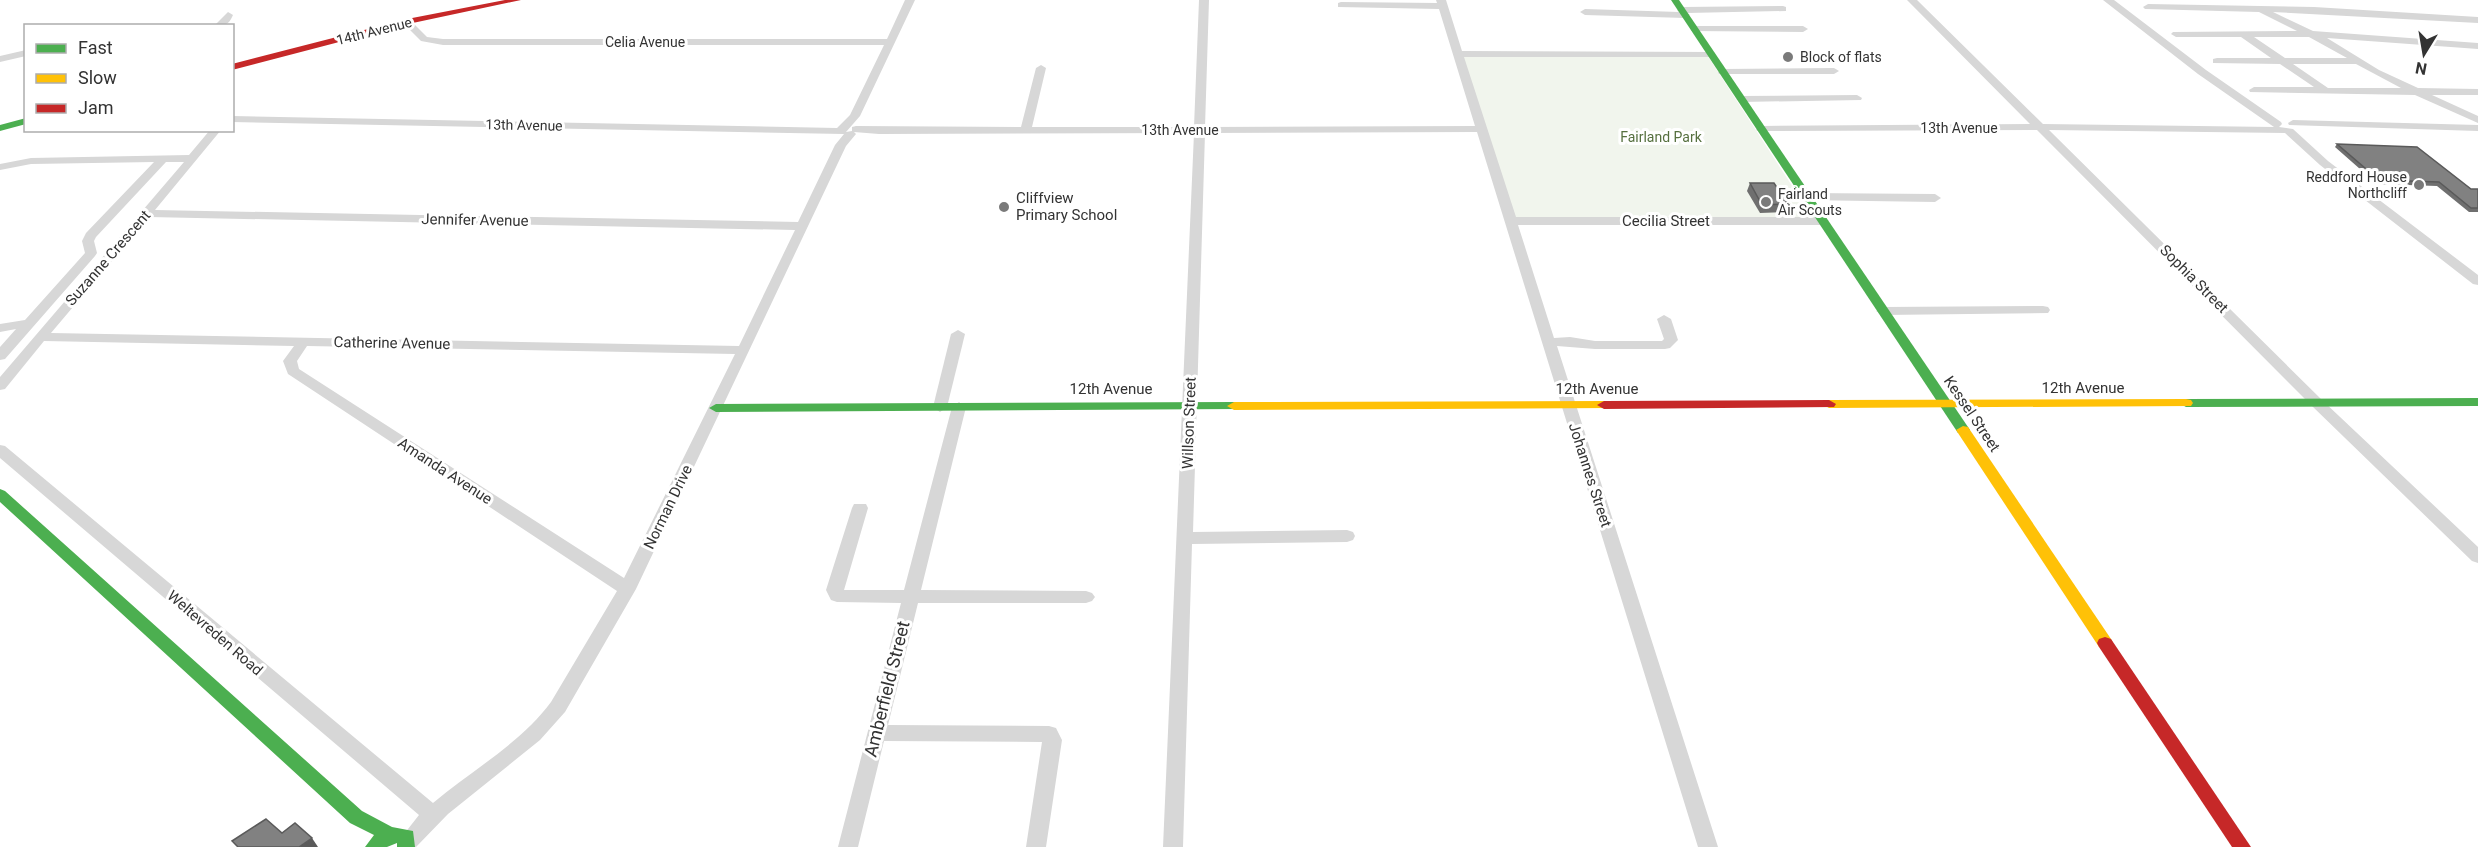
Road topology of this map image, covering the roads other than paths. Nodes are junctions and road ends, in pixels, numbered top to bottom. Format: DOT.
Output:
graph roads {
  1 [pos="910,0"];
  2 [pos="1204,0"];
  3 [pos="1911,0"];
  4 [pos="2108,0"];
  5 [pos="2246,0"];
  6 [pos="508,1"];
  7 [pos="1442,3"];
  8 [pos="2257,4"];
  9 [pos="1341,5"];
  10 [pos="2148,7"];
  11 [pos="1681,8"];
  12 [pos="1783,9"];
  13 [pos="2270,9"];
  14 [pos="1585,12"];
  15 [pos="228,15"];
  16 [pos="2430,15"];
  17 [pos="2478,20"];
  18 [pos="407,22"];
  19 [pos="221,24"];
  20 [pos="1694,29"];
  21 [pos="1803,29"];
  22 [pos="2176,34"];
  23 [pos="2243,34"];
  24 [pos="2312,34"];
  25 [pos="2331,37"];
  26 [pos="890,42"];
  27 [pos="2464,45"];
  28 [pos="2478,46"];
  29 [pos="24,53"];
  30 [pos="1457,54"];
  31 [pos="1710,54"];
  32 [pos="0,59"];
  33 [pos="2217,61"];
  34 [pos="2282,61"];
  35 [pos="2358,61"];
  36 [pos="2371,61"];
  37 [pos="234,66"];
  38 [pos="1041,68"];
  39 [pos="1834,71"];
  40 [pos="1723,72"];
  41 [pos="2254,90"];
  42 [pos="2326,91"];
  43 [pos="2421,92"];
  44 [pos="2437,92"];
  45 [pos="2478,92"];
  46 [pos="1857,98"];
  47 [pos="1741,99"];
  48 [pos="2478,109"];
  49 [pos="234,119"];
  50 [pos="2478,120"];
  51 [pos="24,122"];
  52 [pos="2285,126"];
  53 [pos="2042,127"];
  54 [pos="0,128"];
  55 [pos="2478,128"];
  56 [pos="1481,129"];
  57 [pos="1761,129"];
  58 [pos="1026,130"];
  59 [pos="1200,130"];
  60 [pos="848,131"];
  61 [pos="2305,131"];
  62 [pos="214,132"];
  63 [pos="2478,135"];
  64 [pos="193,158"];
  65 [pos="162,160"];
  66 [pos="2324,163"];
  67 [pos="0,167"];
  68 [pos="1807,197"];
  69 [pos="1935,198"];
  70 [pos="148,213"];
  71 [pos="1510,221"];
  72 [pos="1822,221"];
  73 [pos="803,226"];
  74 [pos="119,246"];
  75 [pos="90,248"];
  76 [pos="2478,281"];
  77 [pos="2043,310"];
  78 [pos="1883,311"];
  79 [pos="1664,319"];
  80 [pos="29,323"];
  81 [pos="0,328"];
  82 [pos="958,334"];
  83 [pos="40,337"];
  84 [pos="304,341"];
  85 [pos="1548,342"];
  86 [pos="744,350"];
  87 [pos="0,356"];
  88 [pos="0,386"];
  89 [pos="2478,402"];
  90 [pos="2317,403"];
  91 [pos="1190,405"];
  92 [pos="1946,405"];
  93 [pos="1568,406"];
  94 [pos="940,407"];
  95 [pos="959,407"];
  96 [pos="716,408"];
  97 [pos="0,450"];
  98 [pos="0,494"];
  99 [pos="860,508"];
  100 [pos="1347,536"];
  101 [pos="1184,537"];
  102 [pos="2478,557"];
  103 [pos="627,589"];
  104 [pos="911,597"];
  105 [pos="1086,597"];
  106 [pos="876,733"];
  107 [pos="430,816"];
  108 [pos="356,817"];
  109 [pos="400,840"];
  110 [pos="373,847"];
  111 [pos="848,847"];
  112 [pos="1036,847"];
  113 [pos="1173,847"];
  114 [pos="1708,847"];
  115 [pos="2242,847"];
  1 -- 26 [label="street, Norman Drive"];
  2 -- 59 [label="street, Willson Street"];
  3 -- 53 [label="street, Sophia Street"];
  4 -- 52 [label="street"];
  5 -- 8 [label="street"];
  6 -- 18 [label="street, 14th Avenue"];
  7 -- 9 [label="street"];
  7 -- 30 [label="street, Johannes Street"];
  8 -- 10 [label="street"];
  8 -- 13 [label="street"];
  8 -- 24 [label="street"];
  11 -- 12 [label="street"];
  11 -- 14 [label="street"];
  11 -- 20 [label="street, Kessel Street"];
  13 -- 16 [label="street"];
  13 -- 25 [label="street"];
  15 -- 19 [label="street"];
  16 -- 17 [label="street"];
  16 -- 27 [label="street"];
  18 -- 26 [label="street, Celia Avenue"];
  18 -- 37 [label="street, 14th Avenue"];
  20 -- 21 [label="street"];
  20 -- 31 [label="street, Kessel Street"];
  22 -- 23 [label="street"];
  23 -- 24 [label="street"];
  23 -- 34 [label="street"];
  24 -- 25 [label="street"];
  24 -- 35 [label="street"];
  25 -- 27 [label="street"];
  25 -- 36 [label="street"];
  26 -- 60 [label="street, Norman Drive"];
  27 -- 28 [label="street"];
  29 -- 32 [label="street"];
  30 -- 31 [label="street"];
  30 -- 56 [label="street, Johannes Street"];
  31 -- 40 [label="street, Kessel Street"];
  33 -- 34 [label="street"];
  34 -- 35 [label="street"];
  34 -- 42 [label="street"];
  35 -- 36 [label="street"];
  35 -- 43 [label="street"];
  36 -- 44 [label="street"];
  38 -- 58 [label="street"];
  39 -- 40 [label="street"];
  40 -- 47 [label="street, Kessel Street"];
  41 -- 42 [label="street"];
  42 -- 43 [label="street"];
  43 -- 44 [label="street"];
  43 -- 50 [label="street"];
  44 -- 45 [label="street"];
  44 -- 48 [label="street"];
  46 -- 47 [label="street"];
  47 -- 57 [label="street, Kessel Street"];
  49 -- 60 [label="street, 13th Avenue"];
  51 -- 54 [label="street"];
  52 -- 53 [label="street, 13th Avenue"];
  52 -- 55 [label="street, 13th Avenue"];
  52 -- 61 [label="street"];
  52 -- 66 [label="street"];
  53 -- 57 [label="street, 13th Avenue"];
  53 -- 90 [label="street, Sophia Street"];
  56 -- 59 [label="street, 13th Avenue"];
  56 -- 71 [label="street, Johannes Street"];
  57 -- 68 [label="street, Kessel Street"];
  58 -- 59 [label="street, 13th Avenue"];
  58 -- 60 [label="street, 13th Avenue"];
  59 -- 91 [label="street, Willson Street"];
  60 -- 73 [label="street, Norman Drive"];
  61 -- 63 [label="street"];
  61 -- 66 [label="street"];
  62 -- 64 [label="street, Suzanne Crescent"];
  64 -- 65 [label="street"];
  64 -- 70 [label="street, Suzanne Crescent"];
  65 -- 67 [label="street"];
  65 -- 75 [label="street"];
  66 -- 76 [label="street"];
  68 -- 69 [label="street"];
  68 -- 72 [label="street, Kessel Street"];
  70 -- 73 [label="street, Jennifer Avenue"];
  70 -- 74 [label="street, Suzanne Crescent"];
  71 -- 72 [label="street, Cecilia Street"];
  71 -- 85 [label="street, Johannes Street"];
  72 -- 78 [label="street, Kessel Street"];
  73 -- 86 [label="street, Norman Drive"];
  74 -- 75 [label="street"];
  74 -- 83 [label="street, Suzanne Crescent"];
  75 -- 80 [label="street"];
  77 -- 78 [label="street"];
  78 -- 92 [label="street, Kessel Street"];
  79 -- 85 [label="street"];
  80 -- 81 [label="street"];
  80 -- 87 [label="street"];
  82 -- 94 [label="street"];
  83 -- 84 [label="street, Catherine Avenue"];
  83 -- 88 [label="street, Suzanne Crescent"];
  84 -- 86 [label="street, Catherine Avenue"];
  84 -- 103 [label="street, Amanda Avenue"];
  85 -- 93 [label="street, Johannes Street"];
  86 -- 96 [label="street, Norman Drive"];
  89 -- 90 [label="street, 12th Avenue"];
  90 -- 92 [label="street, 12th Avenue"];
  90 -- 102 [label="street, Sophia Street"];
  91 -- 93 [label="street, 12th Avenue"];
  91 -- 95 [label="street, 12th Avenue"];
  91 -- 101 [label="street, Willson Street"];
  92 -- 93 [label="street, 12th Avenue"];
  92 -- 115 [label="street, Kessel Street"];
  93 -- 114 [label="street, Johannes Street"];
  94 -- 95 [label="street, 12th Avenue"];
  94 -- 96 [label="street, 12th Avenue"];
  95 -- 104 [label="street, Amberfield Street"];
  96 -- 103 [label="street, Norman Drive"];
  97 -- 107 [label="street, Weltevreden Road"];
  98 -- 108 [label="street"];
  99 -- 104 [label="street"];
  100 -- 101 [label="street"];
  101 -- 113 [label="street, Willson Street"];
  103 -- 107 [label="street, Norman Drive"];
  104 -- 105 [label="street"];
  104 -- 106 [label="street, Amberfield Street"];
  106 -- 111 [label="street, Amberfield Street"];
  106 -- 112 [label="street"];
  107 -- 109 [label="street, Norman Drive"];
  108 -- 109 [label="street"];
  108 -- 110 [label="street"];
  109 -- 110 [label="street"];
}
